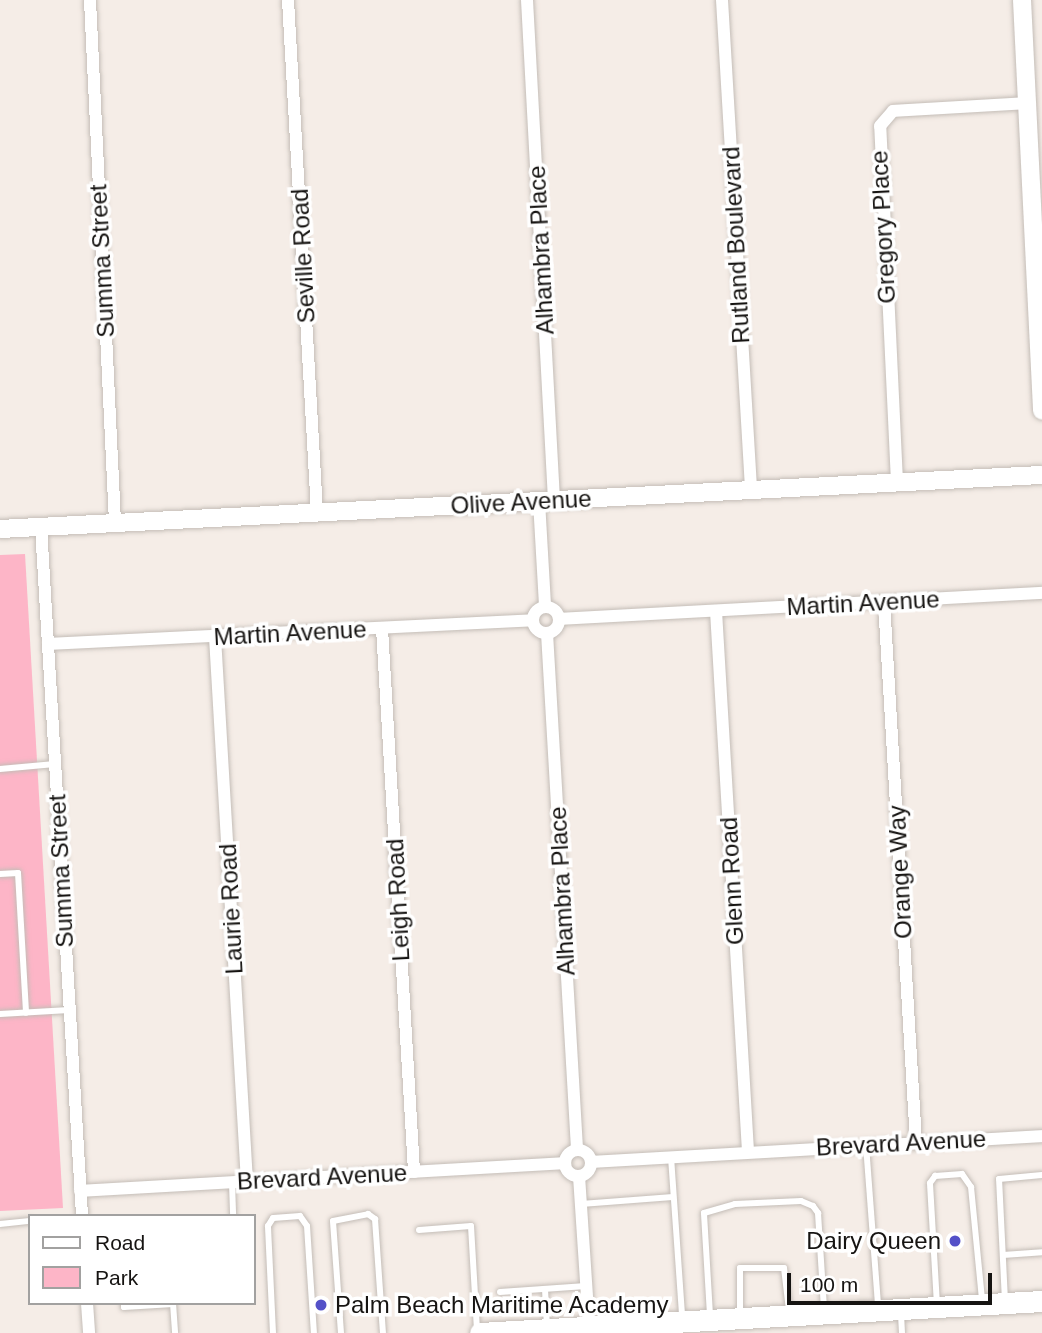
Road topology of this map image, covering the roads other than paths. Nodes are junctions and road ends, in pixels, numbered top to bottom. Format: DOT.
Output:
graph roads {
  1 [pos="90,0"];
  2 [pos="288,0"];
  3 [pos="527,0"];
  4 [pos="722,0"];
  5 [pos="1022,0"];
  6 [pos="1027,103"];
  7 [pos="1042,411"];
  8 [pos="1042,475"];
  9 [pos="897,482"];
  10 [pos="751,490"];
  11 [pos="546,500"];
  12 [pos="317,512"];
  13 [pos="115,522"];
  14 [pos="41,527"];
  15 [pos="0,529"];
  16 [pos="1042,593"];
  17 [pos="884,602"];
  18 [pos="545,606"];
  19 [pos="716,611"];
  20 [pos="559,619"];
  21 [pos="532,620"];
  22 [pos="382,628"];
  23 [pos="547,633"];
  24 [pos="215,637"];
  25 [pos="48,644"];
  26 [pos="55,764"];
  27 [pos="0,769"];
  28 [pos="0,874"];
  29 [pos="69,1010"];
  30 [pos="26,1013"];
  31 [pos="0,1014"];
  32 [pos="1042,1136"];
  33 [pos="916,1142"];
  34 [pos="866,1145"];
  35 [pos="577,1149"];
  36 [pos="748,1152"];
  37 [pos="671,1157"];
  38 [pos="592,1162"];
  39 [pos="565,1163"];
  40 [pos="414,1172"];
  41 [pos="1042,1175"];
  42 [pos="579,1176"];
  43 [pos="247,1182"];
  44 [pos="232,1183"];
  45 [pos="80,1191"];
  46 [pos="674,1197"];
  47 [pos="581,1204"];
  48 [pos="82,1214"];
  49 [pos="233,1214"];
  50 [pos="28,1221"];
  51 [pos="0,1224"];
  52 [pos="419,1230"];
  53 [pos="1042,1252"];
  54 [pos="1003,1255"];
  55 [pos="586,1286"];
  56 [pos="545,1289"];
  57 [pos="500,1292"];
  58 [pos="1042,1301"];
  59 [pos="1005,1303"];
  60 [pos="87,1305"];
  61 [pos="124,1305"];
  62 [pos="148,1305"];
  63 [pos="173,1305"];
  64 [pos="983,1305"];
  65 [pos="937,1307"];
  66 [pos="900,1310"];
  67 [pos="878,1311"];
  68 [pos="824,1314"];
  69 [pos="789,1315"];
  70 [pos="741,1318"];
  71 [pos="710,1320"];
  72 [pos="683,1322"];
  73 [pos="547,1329"];
  74 [pos="589,1331"];
  75 [pos="89,1333"];
  76 [pos="175,1333"];
  77 [pos="273,1333"];
  78 [pos="314,1333"];
  79 [pos="341,1333"];
  80 [pos="383,1333"];
  81 [pos="479,1333"];
  82 [pos="902,1333"];
  1 -- 13 [label="street, Summa Street"];
  2 -- 12 [label="street, Seville Road"];
  3 -- 11 [label="street, Alhambra Place"];
  4 -- 10 [label="street, Rutland Boulevard"];
  5 -- 6 [label="street"];
  6 -- 7 [label="street"];
  6 -- 9 [label="street, Gregory Place"];
  8 -- 9 [label="street, Olive Avenue"];
  9 -- 10 [label="street, Olive Avenue"];
  10 -- 11 [label="street, Olive Avenue"];
  11 -- 12 [label="street, Olive Avenue"];
  11 -- 18 [label="street, Alhambra Place"];
  12 -- 13 [label="street, Olive Avenue"];
  13 -- 14 [label="street, Olive Avenue"];
  14 -- 15 [label="street, Olive Avenue"];
  14 -- 25 [label="street, Summa Street"];
  16 -- 17 [label="street, Martin Avenue"];
  17 -- 19 [label="street, Martin Avenue"];
  17 -- 33 [label="street, Orange Way"];
  18 -- 20 [label="street"];
  18 -- 21 [label="street"];
  19 -- 20 [label="street, Martin Avenue"];
  19 -- 36 [label="street, Glenn Road"];
  20 -- 23 [label="street"];
  21 -- 22 [label="street, Martin Avenue"];
  21 -- 23 [label="street"];
  22 -- 24 [label="street, Martin Avenue"];
  22 -- 40 [label="street, Leigh Road"];
  23 -- 35 [label="street, Alhambra Place"];
  24 -- 25 [label="street, Martin Avenue"];
  24 -- 43 [label="street, Laurie Road"];
  25 -- 26 [label="street, Summa Street"];
  26 -- 27 [label="lane"];
  26 -- 29 [label="street, Summa Street"];
  28 -- 30 [label="lane"];
  29 -- 30 [label="lane"];
  29 -- 45 [label="street, Summa Street"];
  30 -- 31 [label="lane"];
  32 -- 33 [label="street, Brevard Avenue"];
  33 -- 34 [label="street, Brevard Avenue"];
  34 -- 36 [label="street, Brevard Avenue"];
  34 -- 67 [label="lane"];
  35 -- 38 [label="street"];
  35 -- 39 [label="street"];
  36 -- 37 [label="street, Brevard Avenue"];
  37 -- 38 [label="street, Brevard Avenue"];
  37 -- 46 [label="lane"];
  38 -- 42 [label="street"];
  39 -- 40 [label="street, Brevard Avenue"];
  39 -- 42 [label="street"];
  40 -- 43 [label="street, Brevard Avenue"];
  41 -- 54 [label="lane"];
  42 -- 47 [label="street"];
  43 -- 44 [label="street, Brevard Avenue"];
  44 -- 45 [label="street, Brevard Avenue"];
  44 -- 49 [label="lane"];
  45 -- 48 [label="street, Summa Street"];
  46 -- 47 [label="lane"];
  46 -- 72 [label="lane"];
  47 -- 55 [label="street"];
  50 -- 51 [label="lane"];
  52 -- 81 [label="lane"];
  53 -- 54 [label="lane"];
  54 -- 59 [label="lane"];
  55 -- 56 [label="lane"];
  55 -- 74 [label="street"];
  56 -- 57 [label="lane"];
  56 -- 73 [label="lane"];
  58 -- 59 [label="main road"];
  59 -- 64 [label="main road"];
  60 -- 75 [label="street"];
  61 -- 62 [label="lane"];
  63 -- 76 [label="lane"];
  64 -- 65 [label="main road"];
  64 -- 65 [label="lane"];
  65 -- 66 [label="main road"];
  66 -- 67 [label="main road"];
  66 -- 82 [label="lane"];
  67 -- 68 [label="main road"];
  68 -- 69 [label="main road"];
  68 -- 71 [label="lane"];
  69 -- 70 [label="main road"];
  69 -- 70 [label="lane"];
  70 -- 71 [label="main road"];
  71 -- 72 [label="main road"];
  72 -- 74 [label="main road"];
  73 -- 74 [label="main road"];
  73 -- 81 [label="main road"];
  77 -- 78 [label="lane"];
  79 -- 80 [label="lane"];
}
